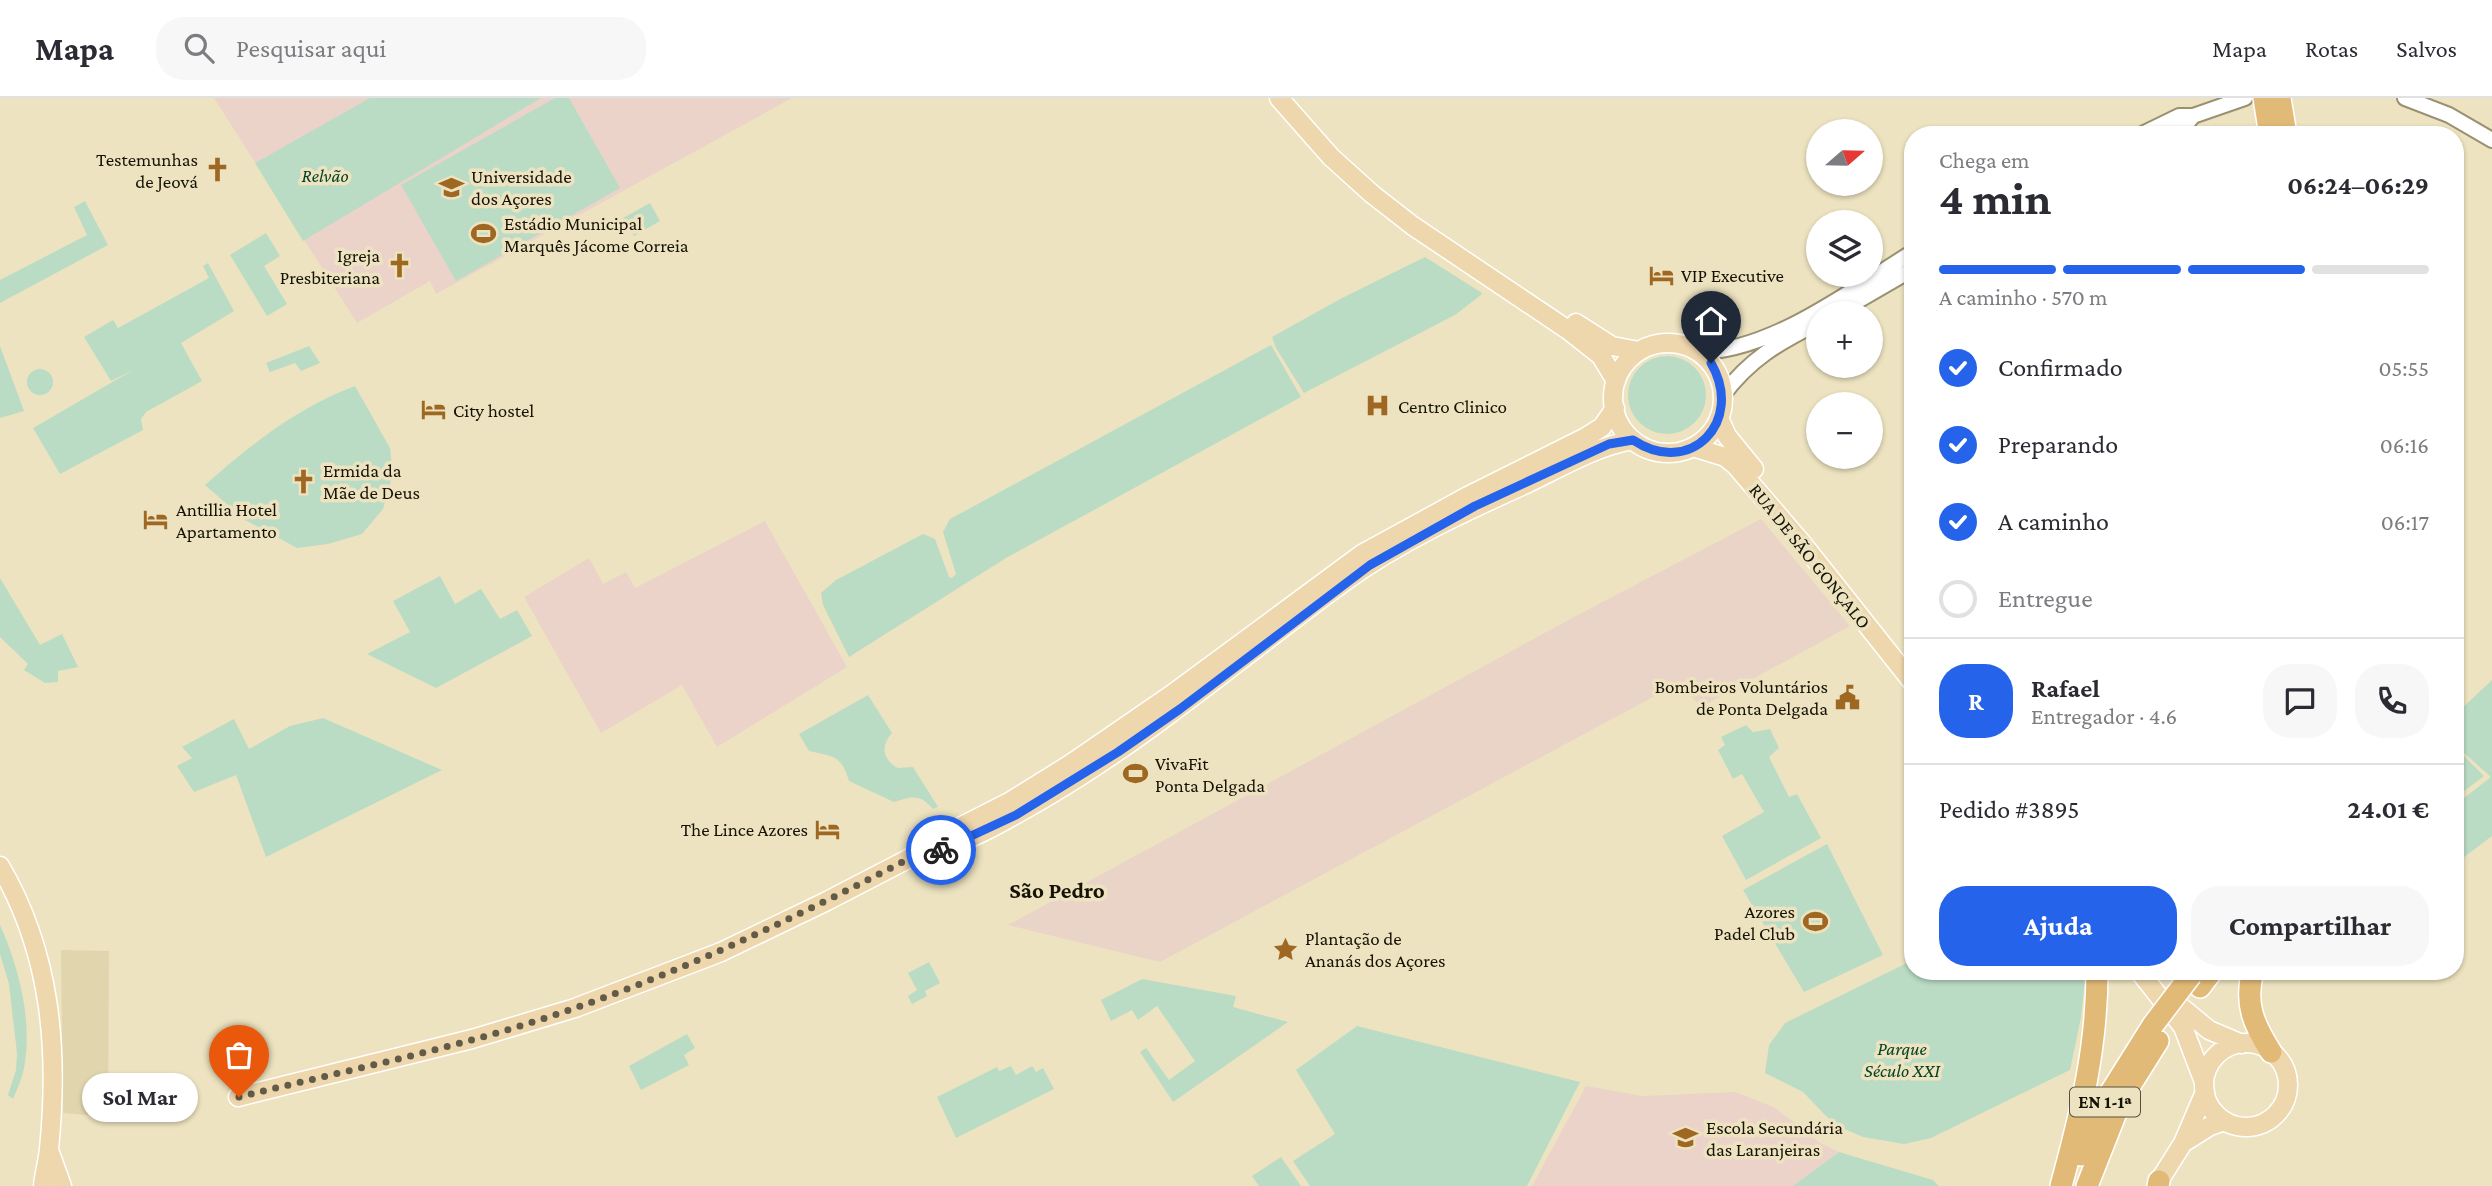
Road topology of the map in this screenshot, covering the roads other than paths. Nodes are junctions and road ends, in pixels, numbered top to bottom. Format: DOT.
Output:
graph roads {
  1 [pos="1279,98"];
  2 [pos="2245,98"];
  3 [pos="2264,98"];
  4 [pos="2280,98"];
  5 [pos="2405,98"];
  6 [pos="2198,114"];
  7 [pos="2158,126"];
  8 [pos="2186,126"];
  9 [pos="2269,126"];
  10 [pos="2285,126"];
  11 [pos="2492,140"];
  12 [pos="1904,257"];
  13 [pos="1904,275"];
  14 [pos="1498,281"];
  15 [pos="1858,301"];
  16 [pos="1806,330"];
  17 [pos="1639,351"];
  18 [pos="1699,352"];
  19 [pos="1616,381"];
  20 [pos="1723,395"];
  21 [pos="1615,408"];
  22 [pos="1719,418"];
  23 [pos="1633,440"];
  24 [pos="1693,447"];
  25 [pos="1904,654"];
  26 [pos="1904,672"];
  27 [pos="908,859"];
  28 [pos="0,866"];
  29 [pos="2097,980"];
  30 [pos="2146,980"];
  31 [pos="2157,980"];
  32 [pos="2196,980"];
  33 [pos="2251,980"];
  34 [pos="2157,1030"];
  35 [pos="2242,1044"];
  36 [pos="2271,1052"];
  37 [pos="2204,1087"];
  38 [pos="239,1097"];
  39 [pos="2224,1121"];
  40 [pos="2183,1143"];
  41 [pos="49,1150"];
  42 [pos="2158,1183"];
  43 [pos="43,1186"];
  44 [pos="62,1186"];
  45 [pos="2061,1186"];
  46 [pos="2071,1186"];
  47 [pos="2087,1186"];
  1 -- 14 [label="main road"];
  2 -- 6 [label="street"];
  3 -- 9 [label="highway"];
  4 -- 10 [label="highway"];
  5 -- 11 [label="street"];
  6 -- 7 [label="street"];
  6 -- 8 [label="street"];
  12 -- 18 [label="street"];
  13 -- 15 [label="street"];
  14 -- 17 [label="main road"];
  14 -- 19 [label="main road"];
  16 -- 20 [label="street"];
  17 -- 18 [label="main road"];
  17 -- 19 [label="main road"];
  18 -- 20 [label="main road"];
  19 -- 21 [label="main road"];
  20 -- 22 [label="main road"];
  21 -- 23 [label="main road"];
  21 -- 27 [label="main road"];
  22 -- 24 [label="main road"];
  22 -- 25 [label="main road, RUA DE SÃO GONÇALO"];
  23 -- 24 [label="main road"];
  23 -- 27 [label="main road"];
  24 -- 26 [label="main road, RUA DE SÃO GONÇALO"];
  27 -- 38 [label="main road"];
  28 -- 41 [label="main road"];
  29 -- 45 [label="highway"];
  30 -- 37 [label="main road"];
  31 -- 35 [label="main road"];
  32 -- 34 [label="highway, EN 1-1ª, bridge"];
  33 -- 36 [label="highway"];
  34 -- 46 [label="highway, EN 1-1ª"];
  34 -- 47 [label="highway, EN 1-1ª"];
  35 -- 36 [label="main road"];
  35 -- 37 [label="main road"];
  36 -- 39 [label="main road"];
  37 -- 39 [label="main road"];
  37 -- 40 [label="main road"];
  39 -- 40 [label="main road"];
  40 -- 42 [label="main road"];
  41 -- 43 [label="main road"];
  41 -- 44 [label="main road"];
}
